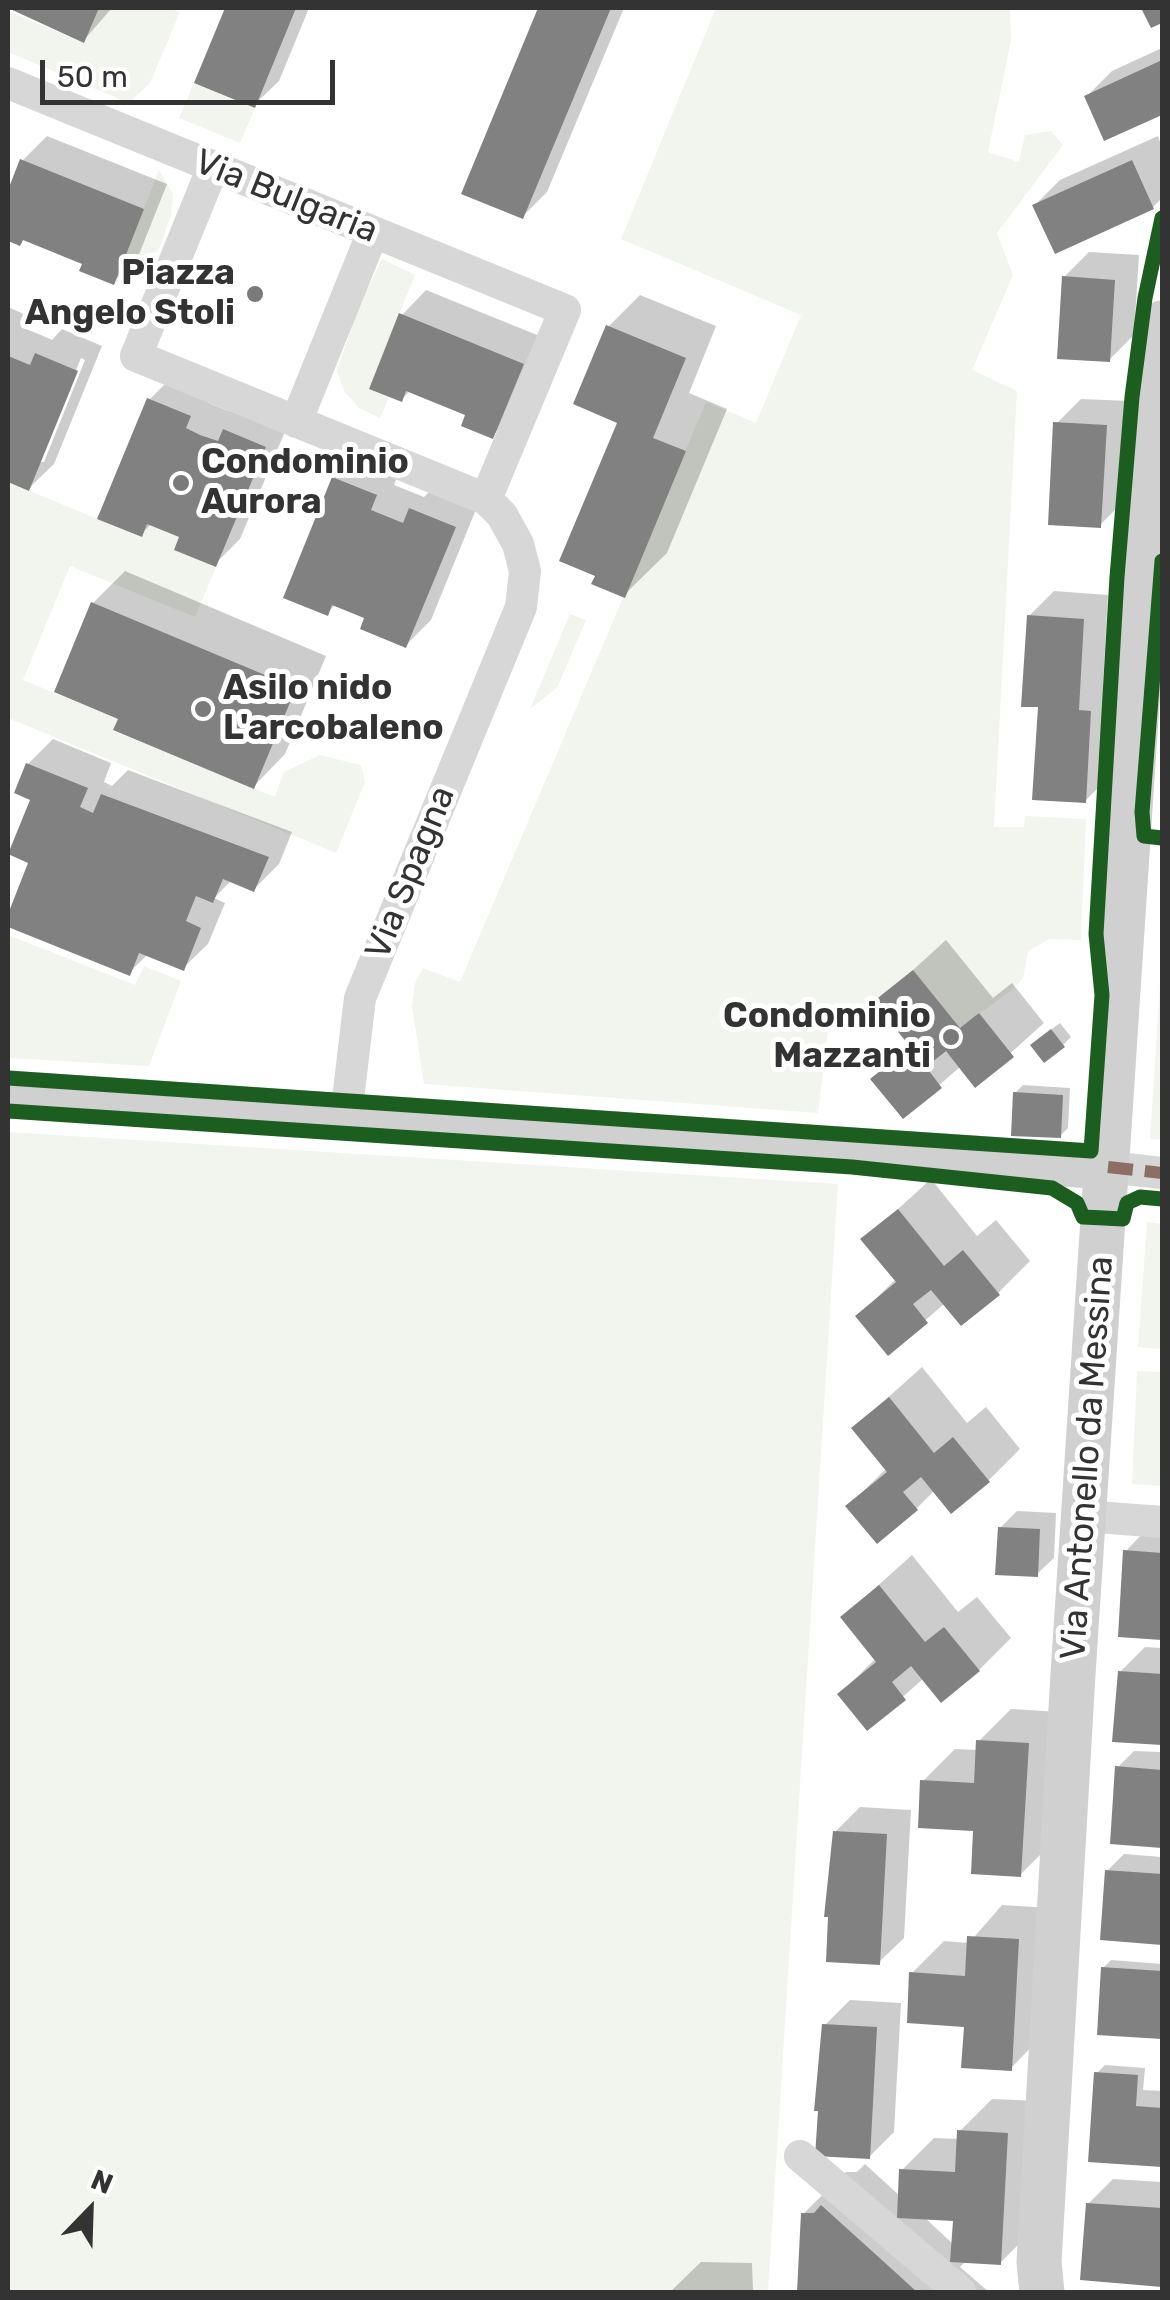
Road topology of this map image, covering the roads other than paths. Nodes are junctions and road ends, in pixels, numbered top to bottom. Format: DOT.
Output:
graph roads {
  1 [pos="8,83"];
  2 [pos="213,167"];
  3 [pos="373,232"];
  4 [pos="1162,323"];
  5 [pos="296,422"];
  6 [pos="486,500"];
  7 [pos="1146,852"];
  8 [pos="8,1094"];
  9 [pos="346,1116"];
  10 [pos="1108,1168"];
  11 [pos="1162,1174"];
  12 [pos="1083,1516"];
  13 [pos="1162,1522"];
  14 [pos="800,2156"];
  15 [pos="960,2292"];
  16 [pos="1042,2292"];
  1 -- 2 [label="street, Via Bulgaria"];
  2 -- 3 [label="street, Via Bulgaria"];
  2 -- 5 [label="street"];
  3 -- 5 [label="street"];
  3 -- 6 [label="street, Via Bulgaria"];
  4 -- 7 [label="street, Via Antonello da Messina"];
  5 -- 6 [label="street"];
  6 -- 9 [label="street, Via Spagna"];
  7 -- 10 [label="street, Via Antonello da Messina"];
  8 -- 9 [label="street"];
  9 -- 10 [label="street"];
  10 -- 11 [label="street"];
  10 -- 12 [label="street, Via Antonello da Messina"];
  12 -- 13 [label="street"];
  12 -- 16 [label="street, Via Antonello da Messina"];
  14 -- 15 [label="street"];
}
